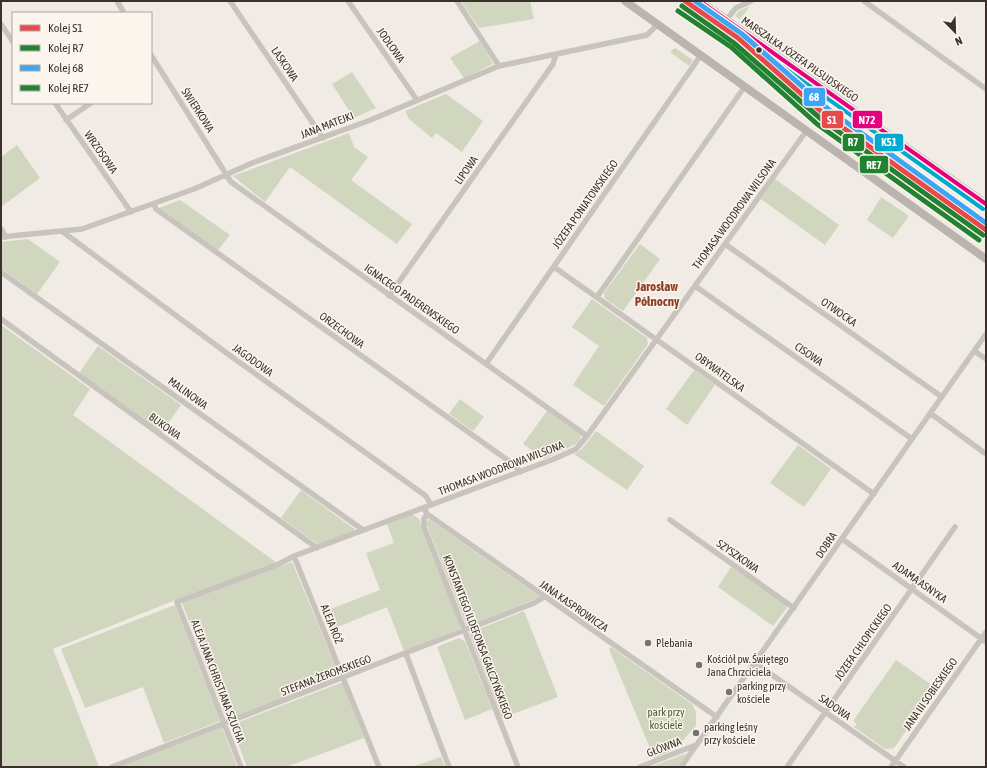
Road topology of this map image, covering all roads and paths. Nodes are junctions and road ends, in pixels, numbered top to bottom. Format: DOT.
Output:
graph roads {
  1 [pos="117,1"];
  2 [pos="230,1"];
  3 [pos="348,1"];
  4 [pos="457,1"];
  5 [pos="625,1"];
  6 [pos="700,1"];
  7 [pos="750,1"];
  8 [pos="864,1"];
  9 [pos="123,12"];
  10 [pos="726,20"];
  11 [pos="1,24"];
  12 [pos="658,24"];
  13 [pos="12,40"];
  14 [pos="556,54"];
  15 [pos="701,55"];
  16 [pos="153,62"];
  17 [pos="499,66"];
  18 [pos="745,86"];
  19 [pos="986,89"];
  20 [pos="417,100"];
  21 [pos="56,104"];
  22 [pos="90,104"];
  23 [pos="66,120"];
  24 [pos="807,130"];
  25 [pos="323,138"];
  26 [pos="227,175"];
  27 [pos="154,204"];
  28 [pos="986,204"];
  29 [pos="131,212"];
  30 [pos="1,229"];
  31 [pos="63,232"];
  32 [pos="4,237"];
  33 [pos="725,244"];
  34 [pos="986,259"];
  35 [pos="554,267"];
  36 [pos="1,272"];
  37 [pos="695,286"];
  38 [pos="389,296"];
  39 [pos="597,297"];
  40 [pos="1,320"];
  41 [pos="986,334"];
  42 [pos="657,339"];
  43 [pos="974,351"];
  44 [pos="986,359"];
  45 [pos="486,364"];
  46 [pos="942,397"];
  47 [pos="930,413"];
  48 [pos="587,436"];
  49 [pos="912,439"];
  50 [pos="986,454"];
  51 [pos="520,472"];
  52 [pos="874,494"];
  53 [pos="431,505"];
  54 [pos="425,511"];
  55 [pos="670,520"];
  56 [pos="955,527"];
  57 [pos="363,530"];
  58 [pos="842,539"];
  59 [pos="317,548"];
  60 [pos="294,556"];
  61 [pos="912,588"];
  62 [pos="544,597"];
  63 [pos="177,602"];
  64 [pos="794,608"];
  65 [pos="465,632"];
  66 [pos="986,632"];
  67 [pos="984,640"];
  68 [pos="406,654"];
  69 [pos="755,663"];
  70 [pos="344,678"];
  71 [pos="826,712"];
  72 [pos="717,717"];
  73 [pos="224,724"];
  74 [pos="696,745"];
  75 [pos="895,761"];
  76 [pos="112,767"];
  77 [pos="241,767"];
  78 [pos="379,767"];
  79 [pos="449,767"];
  80 [pos="518,767"];
  81 [pos="640,767"];
  82 [pos="681,767"];
  83 [pos="788,767"];
  84 [pos="891,767"];
  85 [pos="904,767"];
  1 -- 9 [label="street"];
  2 -- 25 [label="street, LASKOWA"];
  3 -- 20 [label="street, JODŁOWA"];
  4 -- 17 [label="street"];
  5 -- 12 [label="main road"];
  6 -- 10 [label="main road, MARSZAŁKA JÓZEFA PIŁSUDSKIEGO"];
  7 -- 10 [label="street"];
  8 -- 19 [label="street"];
  10 -- 28 [label="main road, MARSZAŁKA JÓZEFA PIŁSUDSKIEGO"];
  11 -- 13 [label="street"];
  12 -- 14 [label="street, JANA MATEJKI"];
  12 -- 15 [label="main road"];
  14 -- 17 [label="street, JANA MATEJKI"];
  14 -- 38 [label="street, LIPOWA"];
  15 -- 18 [label="main road"];
  15 -- 35 [label="street, JÓZEFA PONIATOWSKIEGO"];
  16 -- 26 [label="street, ŚWIERKOWA"];
  17 -- 20 [label="street, JANA MATEJKI"];
  18 -- 24 [label="main road"];
  18 -- 39 [label="street"];
  20 -- 25 [label="street, JANA MATEJKI"];
  21 -- 23 [label="street, WRZOSOWA"];
  22 -- 23 [label="street"];
  23 -- 29 [label="street, WRZOSOWA"];
  24 -- 33 [label="street, THOMASA WOODROWA WILSONA"];
  24 -- 34 [label="main road"];
  25 -- 26 [label="street, JANA MATEJKI"];
  26 -- 27 [label="street, JANA MATEJKI"];
  26 -- 38 [label="street, IGNACEGO PADEREWSKIEGO"];
  27 -- 29 [label="street, JANA MATEJKI"];
  27 -- 51 [label="street, ORZECHOWA"];
  29 -- 31 [label="street, JANA MATEJKI"];
  30 -- 32 [label="street"];
  31 -- 32 [label="street, JANA MATEJKI"];
  31 -- 53 [label="street, JAGODOWA"];
  33 -- 37 [label="street, THOMASA WOODROWA WILSONA"];
  33 -- 46 [label="street, OTWOCKA"];
  35 -- 39 [label="street, OBYWATELSKA"];
  35 -- 45 [label="street, JÓZEFA PONIATOWSKIEGO"];
  36 -- 57 [label="street, MALINOWA"];
  37 -- 42 [label="street, THOMASA WOODROWA WILSONA"];
  37 -- 49 [label="street, CISOWA"];
  38 -- 45 [label="street, IGNACEGO PADEREWSKIEGO"];
  39 -- 42 [label="street, OBYWATELSKA"];
  40 -- 59 [label="street, BUKOWA"];
  41 -- 43 [label="street, DOBRA"];
  42 -- 48 [label="street, THOMASA WOODROWA WILSONA"];
  42 -- 52 [label="street, OBYWATELSKA"];
  43 -- 44 [label="street"];
  43 -- 46 [label="street, DOBRA"];
  45 -- 48 [label="street, IGNACEGO PADEREWSKIEGO"];
  46 -- 47 [label="street, DOBRA"];
  47 -- 49 [label="street, DOBRA"];
  47 -- 50 [label="street"];
  48 -- 51 [label="street, THOMASA WOODROWA WILSONA"];
  49 -- 52 [label="street, DOBRA"];
  51 -- 53 [label="street, THOMASA WOODROWA WILSONA"];
  52 -- 58 [label="street, DOBRA"];
  53 -- 54 [label="street, THOMASA WOODROWA WILSONA"];
  54 -- 57 [label="street, THOMASA WOODROWA WILSONA"];
  54 -- 62 [label="street, JANA KASPROWICZA"];
  54 -- 65 [label="street, KONSTANTEGO ILDEFONSA GAŁCZYŃSKIEGO"];
  55 -- 64 [label="street, SZYSZKOWA"];
  56 -- 61 [label="street, JÓZEFA CHŁOPICKIEGO"];
  57 -- 59 [label="street, THOMASA WOODROWA WILSONA"];
  58 -- 61 [label="street, ADAMA ASNYKA"];
  58 -- 64 [label="street, DOBRA"];
  59 -- 60 [label="street, THOMASA WOODROWA WILSONA"];
  60 -- 63 [label="street, THOMASA WOODROWA WILSONA"];
  60 -- 70 [label="street, ALEJA RÓŻ"];
  61 -- 67 [label="street, ADAMA ASNYKA"];
  61 -- 71 [label="street, JÓZEFA CHŁOPICKIEGO"];
  62 -- 65 [label="street, STEFANA ŻEROMSKIEGO"];
  62 -- 72 [label="street, JANA KASPROWICZA"];
  63 -- 73 [label="street, ALEJA JANA CHRISTIANA SZUCHA"];
  64 -- 69 [label="street, DOBRA"];
  65 -- 68 [label="street, STEFANA ŻEROMSKIEGO"];
  65 -- 80 [label="street, KONSTANTEGO ILDEFONSA GAŁCZYŃSKIEGO"];
  66 -- 67 [label="street, JANA III SOBIESKIEGO"];
  67 -- 75 [label="street, JANA III SOBIESKIEGO"];
  68 -- 70 [label="street, STEFANA ŻEROMSKIEGO"];
  68 -- 79 [label="street"];
  69 -- 71 [label="street, SADOWA"];
  69 -- 72 [label="street, DOBRA"];
  70 -- 73 [label="street, STEFANA ŻEROMSKIEGO"];
  70 -- 78 [label="street, ALEJA RÓŻ"];
  71 -- 75 [label="street, SADOWA"];
  71 -- 83 [label="street, JÓZEFA CHŁOPICKIEGO"];
  72 -- 74 [label="street, DOBRA"];
  73 -- 76 [label="street, STEFANA ŻEROMSKIEGO"];
  73 -- 77 [label="street, ALEJA JANA CHRISTIANA SZUCHA"];
  74 -- 81 [label="street, GŁÓWNA"];
  74 -- 82 [label="street, DOBRA"];
  75 -- 84 [label="street, JANA III SOBIESKIEGO"];
  75 -- 85 [label="street, SADOWA"];
}
